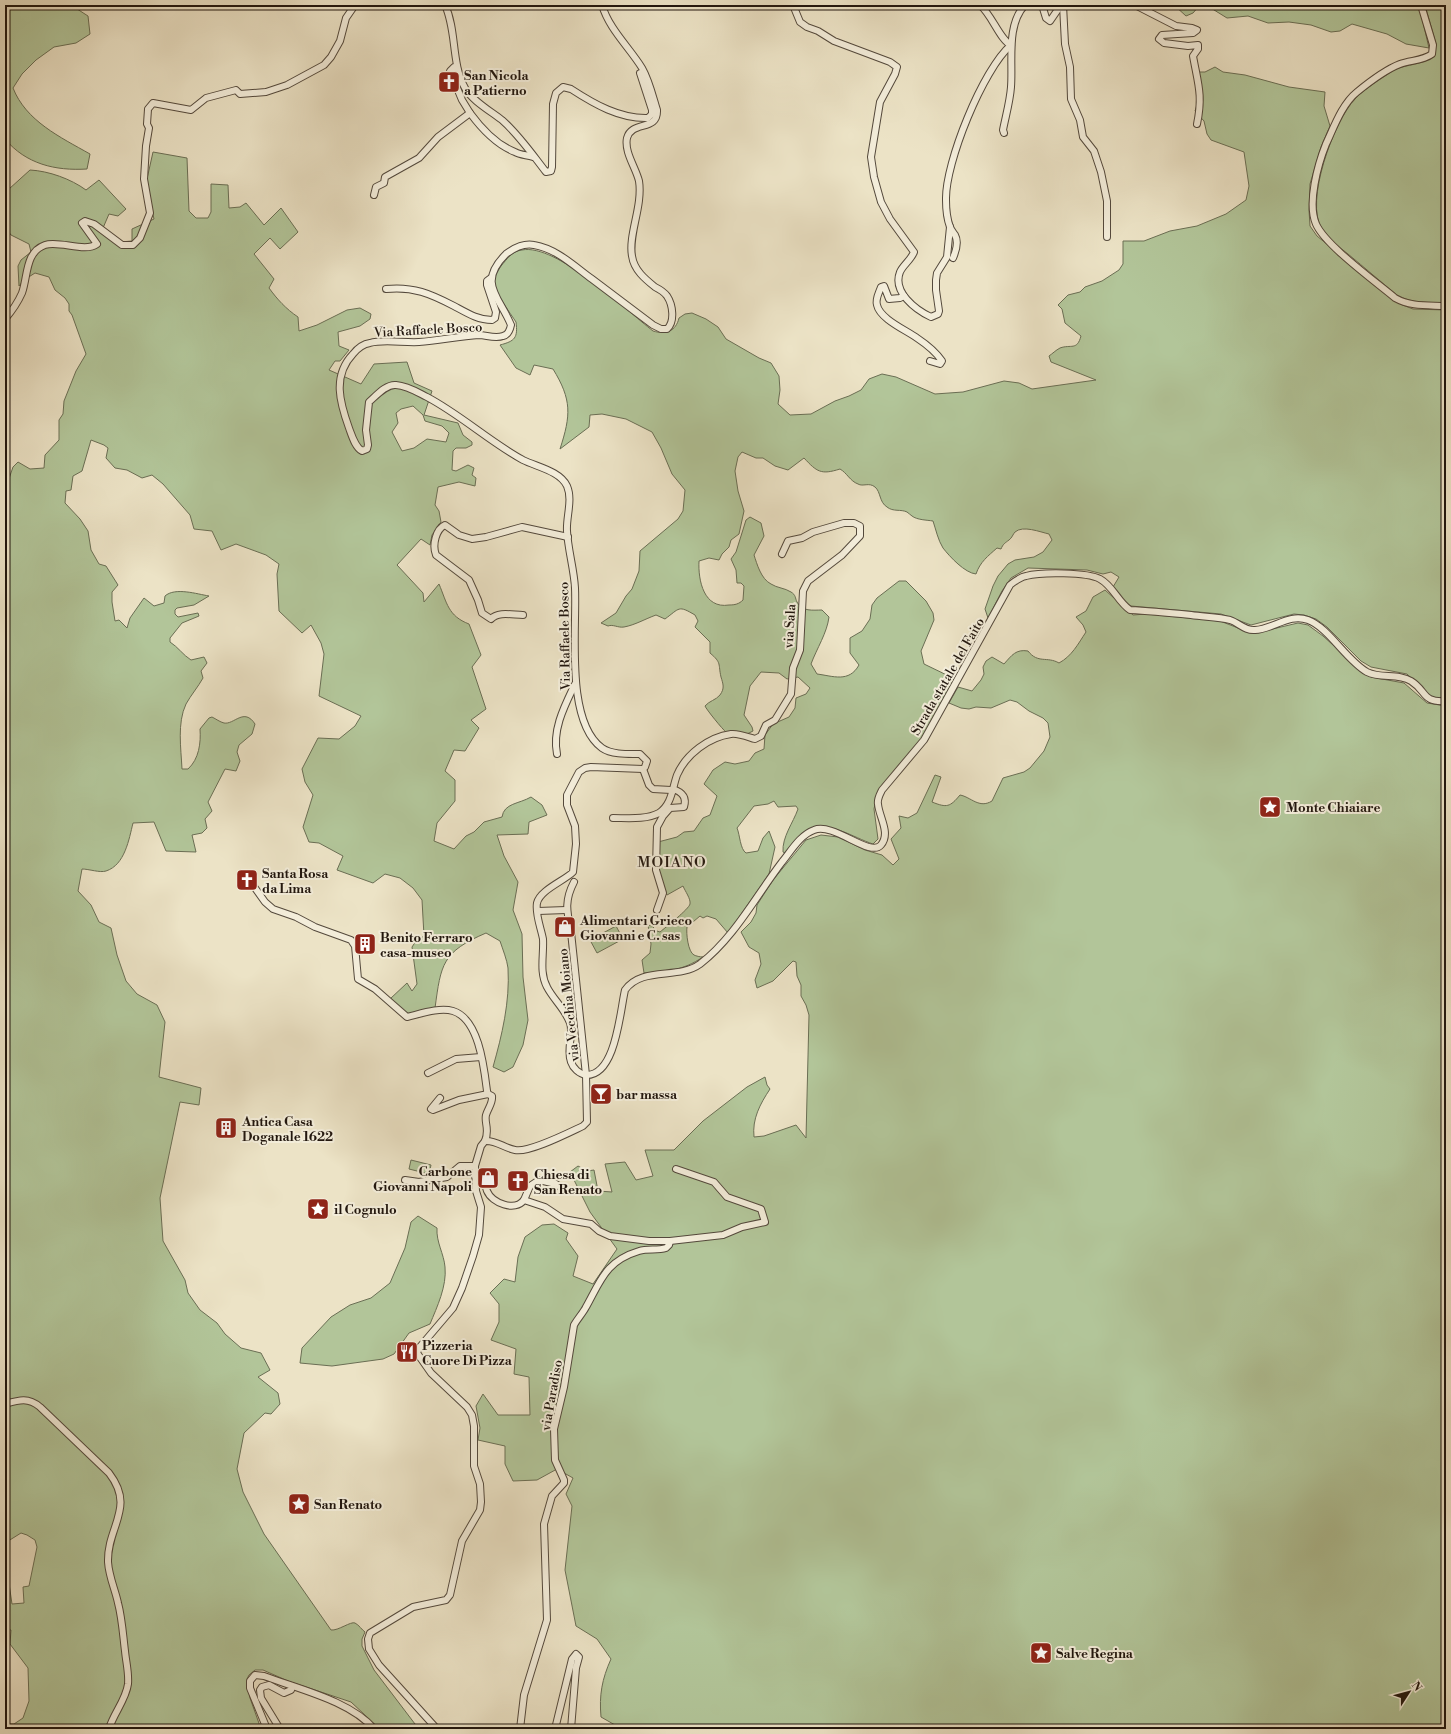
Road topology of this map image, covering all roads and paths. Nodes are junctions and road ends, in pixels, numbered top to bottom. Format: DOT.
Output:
graph roads {
  1 [pos="355,5"];
  2 [pos="445,5"];
  3 [pos="602,5"];
  4 [pos="794,5"];
  5 [pos="980,5"];
  6 [pos="1025,5"];
  7 [pos="1042,5"];
  8 [pos="1062,5"];
  9 [pos="1135,5"];
  10 [pos="1421,5"];
  11 [pos="1011,45"];
  12 [pos="641,66"];
  13 [pos="462,83"];
  14 [pos="470,113"];
  15 [pos="1197,124"];
  16 [pos="1004,133"];
  17 [pos="533,157"];
  18 [pos="374,195"];
  19 [pos="950,227"];
  20 [pos="1107,237"];
  21 [pos="953,258"];
  22 [pos="491,278"];
  23 [pos="386,289"];
  24 [pos="904,296"];
  25 [pos="1446,306"];
  26 [pos="5,319"];
  27 [pos="930,361"];
  28 [pos="568,537"];
  29 [pos="782,554"];
  30 [pos="523,615"];
  31 [pos="575,684"];
  32 [pos="1446,701"];
  33 [pos="557,754"];
  34 [pos="643,769"];
  35 [pos="673,790"];
  36 [pos="613,818"];
  37 [pos="250,881"];
  38 [pos="574,882"];
  39 [pos="566,910"];
  40 [pos="657,910"];
  41 [pos="538,911"];
  42 [pos="481,1057"];
  43 [pos="428,1073"];
  44 [pos="586,1075"];
  45 [pos="488,1094"];
  46 [pos="440,1098"];
  47 [pos="485,1141"];
  48 [pos="475,1166"];
  49 [pos="676,1169"];
  50 [pos="475,1176"];
  51 [pos="406,1180"];
  52 [pos="564,1189"];
  53 [pos="524,1200"];
  54 [pos="670,1241"];
  55 [pos="5,1404"];
  56 [pos="292,1687"];
  57 [pos="109,1729"];
  58 [pos="267,1729"];
  59 [pos="280,1729"];
  60 [pos="374,1729"];
  61 [pos="437,1729"];
  62 [pos="520,1729"];
  63 [pos="555,1729"];
  64 [pos="571,1729"];
  1 -- 26 [label="street"];
  2 -- 13 [label="street"];
  3 -- 12 [label="street"];
  4 -- 24 [label="street"];
  5 -- 11 [label="street"];
  6 -- 11 [label="street"];
  7 -- 8 [label="street"];
  8 -- 20 [label="street"];
  9 -- 15 [label="street"];
  10 -- 25 [label="street"];
  11 -- 16 [label="street"];
  11 -- 19 [label="street"];
  12 -- 17 [label="street"];
  12 -- 22 [label="street"];
  13 -- 14 [label="street"];
  13 -- 17 [label="street"];
  14 -- 17 [label="street"];
  14 -- 18 [label="street"];
  19 -- 21 [label="street"];
  19 -- 24 [label="street"];
  22 -- 23 [label="street"];
  22 -- 28 [label="street, Via Raffaele Bosco"];
  24 -- 27 [label="street"];
  28 -- 30 [label="street"];
  28 -- 31 [label="street, Via Raffaele Bosco"];
  29 -- 35 [label="street, via Sala"];
  31 -- 33 [label="street"];
  31 -- 34 [label="street, Via Raffaele Bosco"];
  32 -- 44 [label="street, Strada statale del Faito"];
  34 -- 35 [label="street"];
  34 -- 41 [label="street"];
  35 -- 36 [label="street"];
  35 -- 40 [label="street"];
  37 -- 42 [label="street"];
  38 -- 39 [label="street, via Vecchia Moiano"];
  39 -- 41 [label="street"];
  39 -- 44 [label="street, via Vecchia Moiano"];
  41 -- 44 [label="street"];
  42 -- 43 [label="street"];
  42 -- 45 [label="street"];
  44 -- 47 [label="street"];
  45 -- 46 [label="street"];
  45 -- 47 [label="street"];
  47 -- 48 [label="street"];
  48 -- 50 [label="street"];
  48 -- 51 [label="street"];
  49 -- 54 [label="street"];
  50 -- 53 [label="street"];
  50 -- 61 [label="street"];
  52 -- 53 [label="street"];
  53 -- 54 [label="street"];
  54 -- 62 [label="street, via Paradiso"];
  55 -- 57 [label="street"];
  56 -- 58 [label="street"];
  56 -- 59 [label="street"];
  56 -- 60 [label="street"];
  63 -- 64 [label="street"];
}
